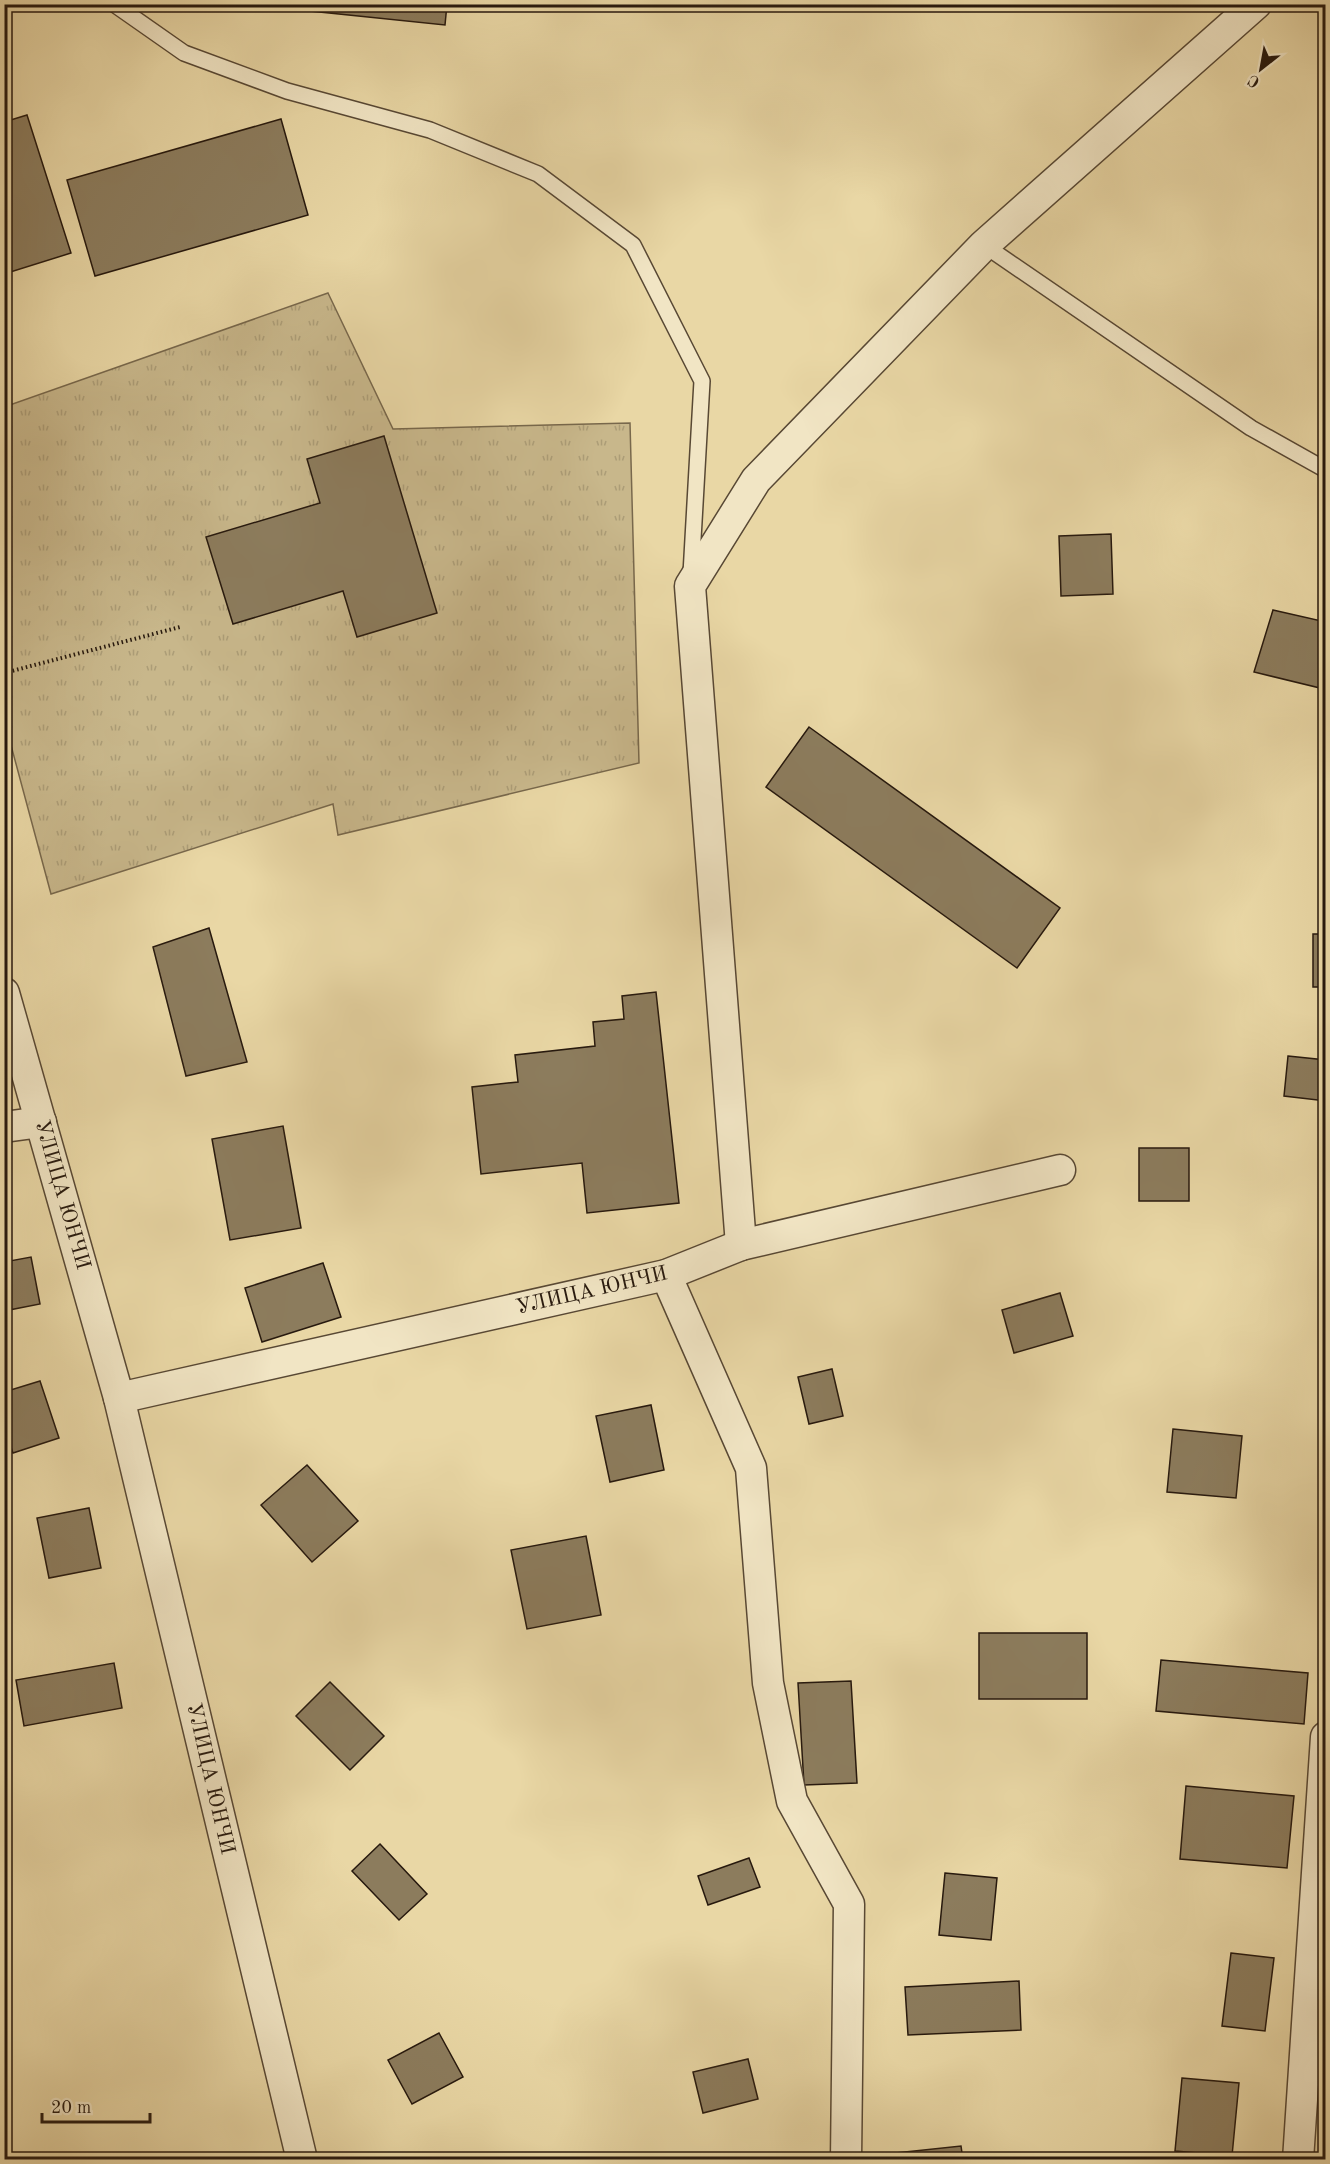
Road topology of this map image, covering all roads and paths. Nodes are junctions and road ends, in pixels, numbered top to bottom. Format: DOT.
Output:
graph roads {
  1 [pos="114,4"];
  2 [pos="1256,4"];
  3 [pos="984,245"];
  4 [pos="1326,470"];
  5 [pos="690,586"];
  6 [pos="180,627"];
  7 [pos="4,673"];
  8 [pos="4,993"];
  9 [pos="41,1122"];
  10 [pos="4,1127"];
  11 [pos="1060,1170"];
  12 [pos="741,1245"];
  13 [pos="666,1275"];
  14 [pos="119,1398"];
  15 [pos="1326,1737"];
  16 [pos="302,2160"];
  17 [pos="846,2160"];
  18 [pos="1298,2160"];
  1 -- 5 [label="lane"];
  2 -- 3 [label="street"];
  3 -- 4 [label="lane"];
  3 -- 5 [label="street"];
  5 -- 12 [label="street"];
  6 -- 7 [label="path"];
  8 -- 9 [label="street, УЛИЦА ЮНЧИ"];
  9 -- 10 [label="street"];
  9 -- 14 [label="street, УЛИЦА ЮНЧИ"];
  11 -- 12 [label="street, УЛИЦА ЮНЧИ"];
  12 -- 13 [label="street, УЛИЦА ЮНЧИ"];
  13 -- 14 [label="street, УЛИЦА ЮНЧИ"];
  13 -- 17 [label="street"];
  14 -- 16 [label="street, УЛИЦА ЮНЧИ"];
  15 -- 18 [label="street"];
}
